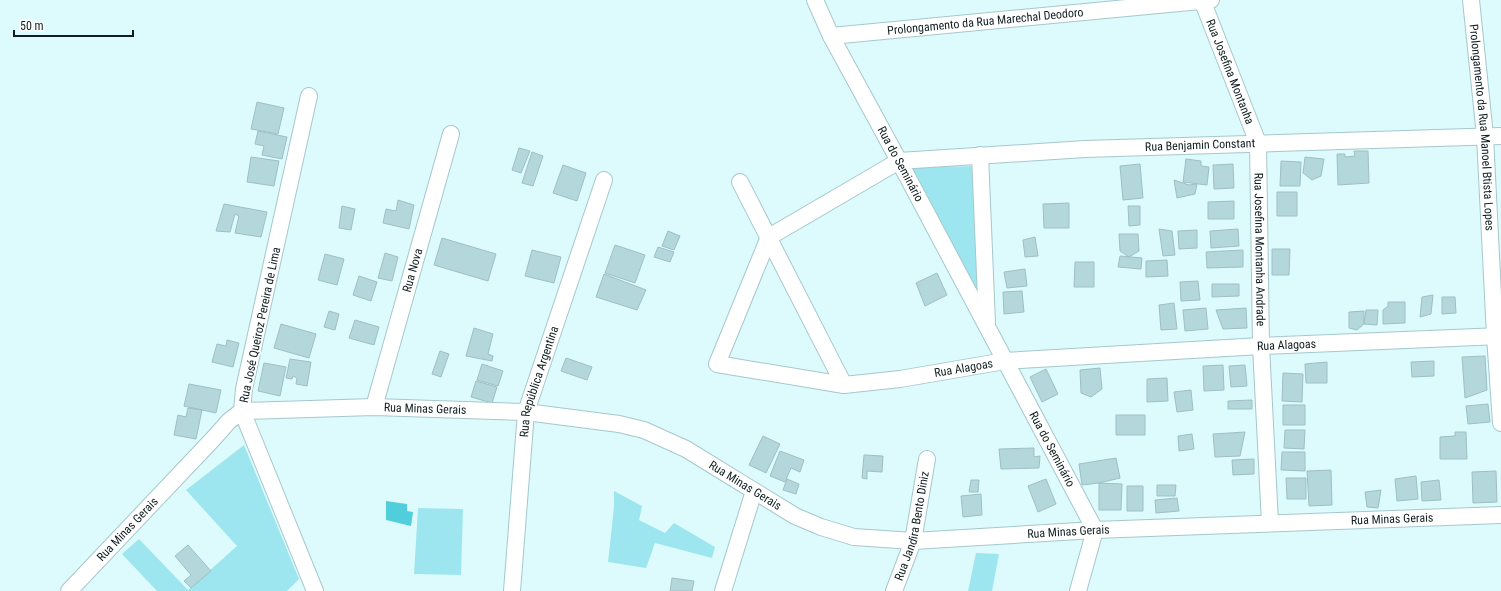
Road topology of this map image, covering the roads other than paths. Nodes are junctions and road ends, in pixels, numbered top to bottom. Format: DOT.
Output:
graph roads {
  1 [pos="815,0"];
  2 [pos="1205,0"];
  3 [pos="1471,0"];
  4 [pos="831,36"];
  5 [pos="309,96"];
  6 [pos="451,134"];
  7 [pos="1493,136"];
  8 [pos="1258,143"];
  9 [pos="980,155"];
  10 [pos="899,161"];
  11 [pos="604,180"];
  12 [pos="740,182"];
  13 [pos="769,237"];
  14 [pos="987,326"];
  15 [pos="1498,336"];
  16 [pos="1260,346"];
  17 [pos="1005,361"];
  18 [pos="844,385"];
  19 [pos="374,407"];
  20 [pos="242,410"];
  21 [pos="526,412"];
  22 [pos="1501,422"];
  23 [pos="927,459"];
  24 [pos="754,491"];
  25 [pos="1501,514"];
  26 [pos="1270,523"];
  27 [pos="1095,530"];
  28 [pos="913,541"];
  29 [pos="69,591"];
  30 [pos="315,591"];
  31 [pos="512,591"];
  32 [pos="723,591"];
  33 [pos="894,591"];
  34 [pos="1078,591"];
  1 -- 4 [label="street, Rua do Seminário"];
  2 -- 4 [label="street, Prolongamento da Rua Marechal Deodoro"];
  2 -- 8 [label="street, Rua Josefina Montanha"];
  3 -- 7 [label="street, Prolongamento da Rua Manoel Btista Lopes"];
  4 -- 10 [label="street, Rua do Seminário"];
  5 -- 20 [label="street, Rua José Queiroz Pereira de Lima"];
  6 -- 19 [label="street, Rua Nova"];
  7 -- 8 [label="street, Rua Benjamin Constant"];
  7 -- 15 [label="street, Prolongamento da Rua Manoel Btista Lopes"];
  8 -- 9 [label="street, Rua Benjamin Constant"];
  8 -- 16 [label="street, Rua Josefina Montanha Andrade"];
  9 -- 10 [label="street, Rua Benjamin Constant"];
  9 -- 14 [label="street, Rua do Seminário"];
  10 -- 13 [label="street"];
  10 -- 14 [label="street, Rua do Seminário"];
  11 -- 21 [label="street, Rua República Argentina"];
  12 -- 13 [label="street"];
  13 -- 18 [label="street"];
  13 -- 18 [label="street, Rua Alagoas"];
  14 -- 17 [label="street, Rua do Seminário"];
  15 -- 16 [label="street, Rua Alagoas"];
  15 -- 22 [label="street, Prolongamento da Rua Manoel Btista Lopes"];
  16 -- 17 [label="street, Rua Alagoas"];
  16 -- 26 [label="street, Rua Josefina Montanha Andrade"];
  17 -- 18 [label="street, Rua Alagoas"];
  17 -- 27 [label="street, Rua do Seminário"];
  19 -- 20 [label="street, Rua Minas Gerais"];
  19 -- 21 [label="street, Rua Minas Gerais"];
  20 -- 29 [label="street, Rua Minas Gerais"];
  20 -- 30 [label="street, Rua José Queiroz Pereira de Lima"];
  21 -- 24 [label="street, Rua Minas Gerais"];
  21 -- 31 [label="street, Rua República Argentina"];
  23 -- 28 [label="street, Rua Jandira Bento Diniz"];
  24 -- 28 [label="street, Rua Minas Gerais"];
  24 -- 32 [label="street"];
  25 -- 26 [label="street, Rua Minas Gerais"];
  26 -- 27 [label="street, Rua Minas Gerais"];
  27 -- 28 [label="street, Rua Minas Gerais"];
  27 -- 34 [label="street"];
  28 -- 33 [label="street, Rua Jandira Bento Diniz"];
}
